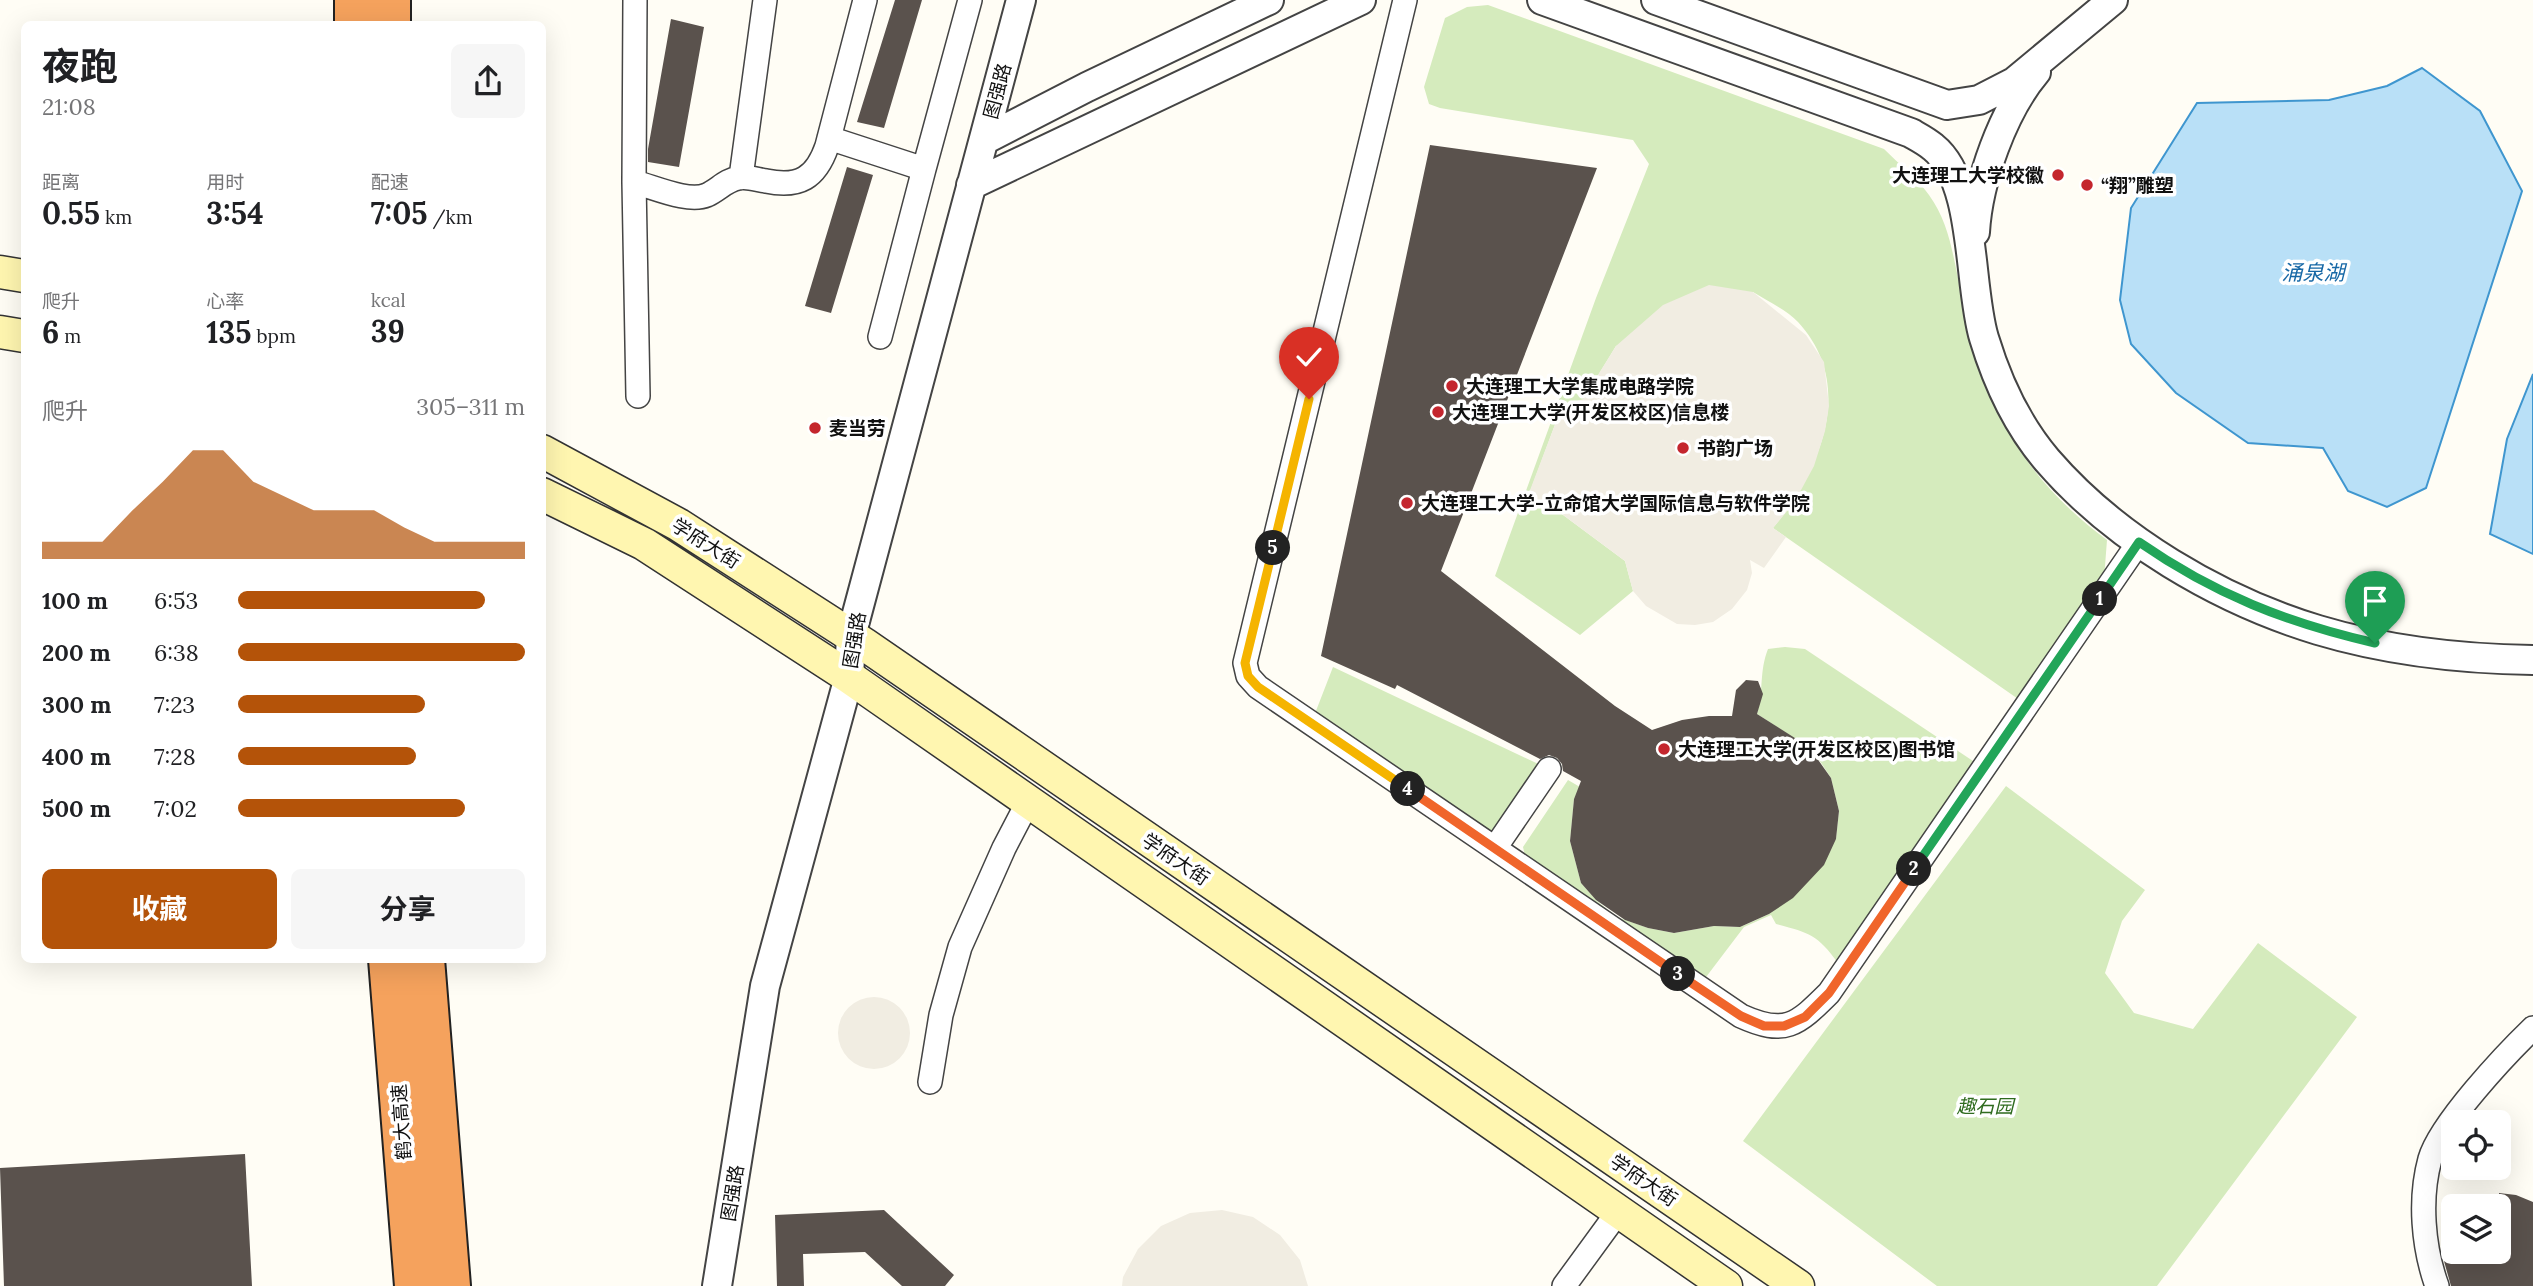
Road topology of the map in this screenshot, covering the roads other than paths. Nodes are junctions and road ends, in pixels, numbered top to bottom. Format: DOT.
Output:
graph roads {
  1 [pos="635,0"];
  2 [pos="765,0"];
  3 [pos="865,0"];
  4 [pos="970,0"];
  5 [pos="1021,0"];
  6 [pos="1269,0"];
  7 [pos="1361,0"];
  8 [pos="1405,0"];
  9 [pos="1542,0"];
  10 [pos="1656,0"];
  11 [pos="2113,0"];
  12 [pos="2061,43"];
  13 [pos="829,138"];
  14 [pos="984,140"];
  15 [pos="924,169"];
  16 [pos="741,177"];
  17 [pos="634,181"];
  18 [pos="971,185"];
  19 [pos="1972,266"];
  20 [pos="0,272"];
  21 [pos="21,276"];
  22 [pos="0,332"];
  23 [pos="21,336"];
  24 [pos="880,337"];
  25 [pos="638,396"];
  26 [pos="546,453"];
  27 [pos="546,496"];
  28 [pos="2139,542"];
  29 [pos="851,636"];
  30 [pos="2533,660"];
  31 [pos="849,677"];
  32 [pos="1549,769"];
  33 [pos="1028,802"];
  34 [pos="1495,848"];
  35 [pos="388,963"];
  36 [pos="425,963"];
  37 [pos="2533,1028"];
  38 [pos="930,1082"];
  39 [pos="1618,1212"];
  40 [pos="414,1286"];
  41 [pos="451,1286"];
  42 [pos="717,1286"];
  43 [pos="1564,1286"];
  44 [pos="1726,1286"];
  45 [pos="1798,1286"];
  46 [pos="2437,1286"];
  1 -- 17 [label="street"];
  2 -- 16 [label="street"];
  3 -- 13 [label="street"];
  4 -- 15 [label="street"];
  5 -- 14 [label="street, 图强路"];
  6 -- 14 [label="street"];
  7 -- 18 [label="street"];
  8 -- 34 [label="street"];
  9 -- 19 [label="street"];
  10 -- 12 [label="street"];
  11 -- 12 [label="street"];
  12 -- 19 [label="street"];
  13 -- 15 [label="street"];
  13 -- 16 [label="street"];
  14 -- 18 [label="street, 图强路"];
  15 -- 24 [label="street"];
  16 -- 17 [label="street"];
  17 -- 25 [label="street"];
  18 -- 29 [label="street, 图强路"];
  19 -- 28 [label="street"];
  20 -- 21 [label="main road"];
  22 -- 23 [label="main road"];
  26 -- 29 [label="main road, 学府大街"];
  27 -- 31 [label="main road, 学府大街"];
  28 -- 30 [label="street"];
  28 -- 34 [label="street"];
  29 -- 31 [label="street, 图强路"];
  29 -- 45 [label="main road, 学府大街"];
  31 -- 33 [label="main road, 学府大街"];
  31 -- 42 [label="street, 图强路"];
  32 -- 34 [label="street"];
  33 -- 38 [label="street"];
  33 -- 39 [label="main road, 学府大街"];
  35 -- 40 [label="highway, 鹤大高速"];
  36 -- 41 [label="highway, 鹤大高速"];
  37 -- 46 [label="street"];
  39 -- 43 [label="street"];
  39 -- 44 [label="main road, 学府大街"];
}
